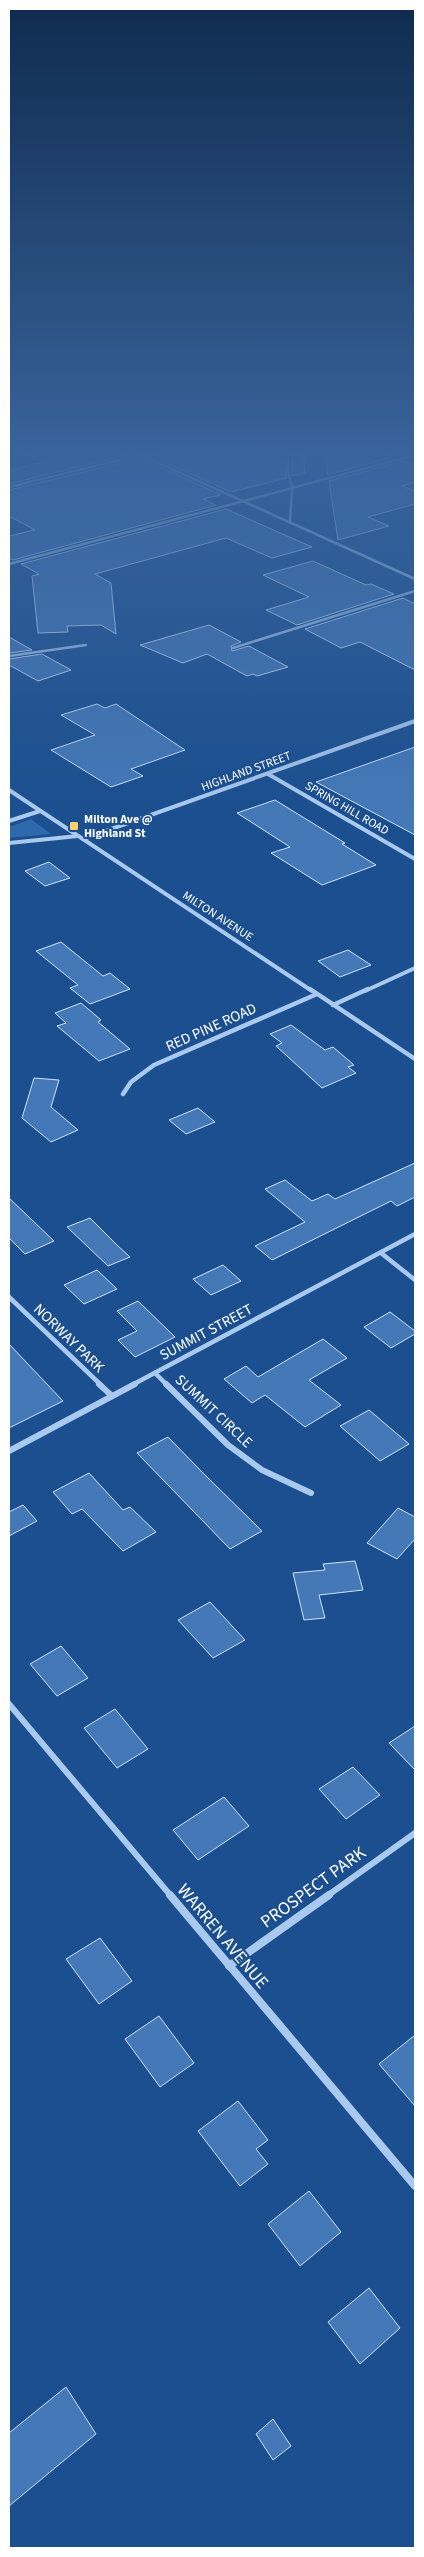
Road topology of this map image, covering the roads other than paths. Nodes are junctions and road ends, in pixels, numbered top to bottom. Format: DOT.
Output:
graph roads {
  1 [pos="393,569"];
  2 [pos="415,579"];
  3 [pos="415,591"];
  4 [pos="86,645"];
  5 [pos="233,648"];
  6 [pos="9,656"];
  7 [pos="415,721"];
  8 [pos="268,774"];
  9 [pos="9,790"];
  10 [pos="40,811"];
  11 [pos="9,821"];
  12 [pos="78,836"];
  13 [pos="83,839"];
  14 [pos="9,842"];
  15 [pos="415,859"];
  16 [pos="415,968"];
  17 [pos="317,994"];
  18 [pos="333,1005"];
  19 [pos="415,1059"];
  20 [pos="123,1094"];
  21 [pos="415,1234"];
  22 [pos="381,1253"];
  23 [pos="415,1280"];
  24 [pos="9,1297"];
  25 [pos="155,1373"];
  26 [pos="112,1396"];
  27 [pos="9,1451"];
  28 [pos="310,1493"];
  29 [pos="9,1704"];
  30 [pos="415,1833"];
  31 [pos="229,1966"];
  32 [pos="415,2186"];
  1 -- 2 [label="street"];
  3 -- 5 [label="street"];
  4 -- 6 [label="street"];
  7 -- 8 [label="street, HIGHLAND STREET"];
  8 -- 13 [label="street, HIGHLAND STREET"];
  8 -- 15 [label="street, SPRING HILL ROAD"];
  9 -- 10 [label="street, MILTON AVENUE"];
  10 -- 11 [label="street"];
  10 -- 12 [label="street, MILTON AVENUE"];
  12 -- 13 [label="street, MILTON AVENUE"];
  12 -- 14 [label="street"];
  13 -- 17 [label="street, MILTON AVENUE"];
  16 -- 18 [label="street"];
  17 -- 18 [label="street, MILTON AVENUE"];
  17 -- 20 [label="street, RED PINE ROAD"];
  18 -- 19 [label="street, MILTON AVENUE"];
  21 -- 22 [label="street, SUMMIT STREET"];
  22 -- 23 [label="street"];
  22 -- 25 [label="street, SUMMIT STREET"];
  24 -- 26 [label="street, NORWAY PARK"];
  25 -- 26 [label="street, SUMMIT STREET"];
  25 -- 28 [label="street, SUMMIT CIRCLE"];
  26 -- 27 [label="street, SUMMIT STREET"];
  29 -- 31 [label="street, WARREN AVENUE"];
  30 -- 31 [label="street, PROSPECT PARK"];
  31 -- 32 [label="street, WARREN AVENUE"];
}
